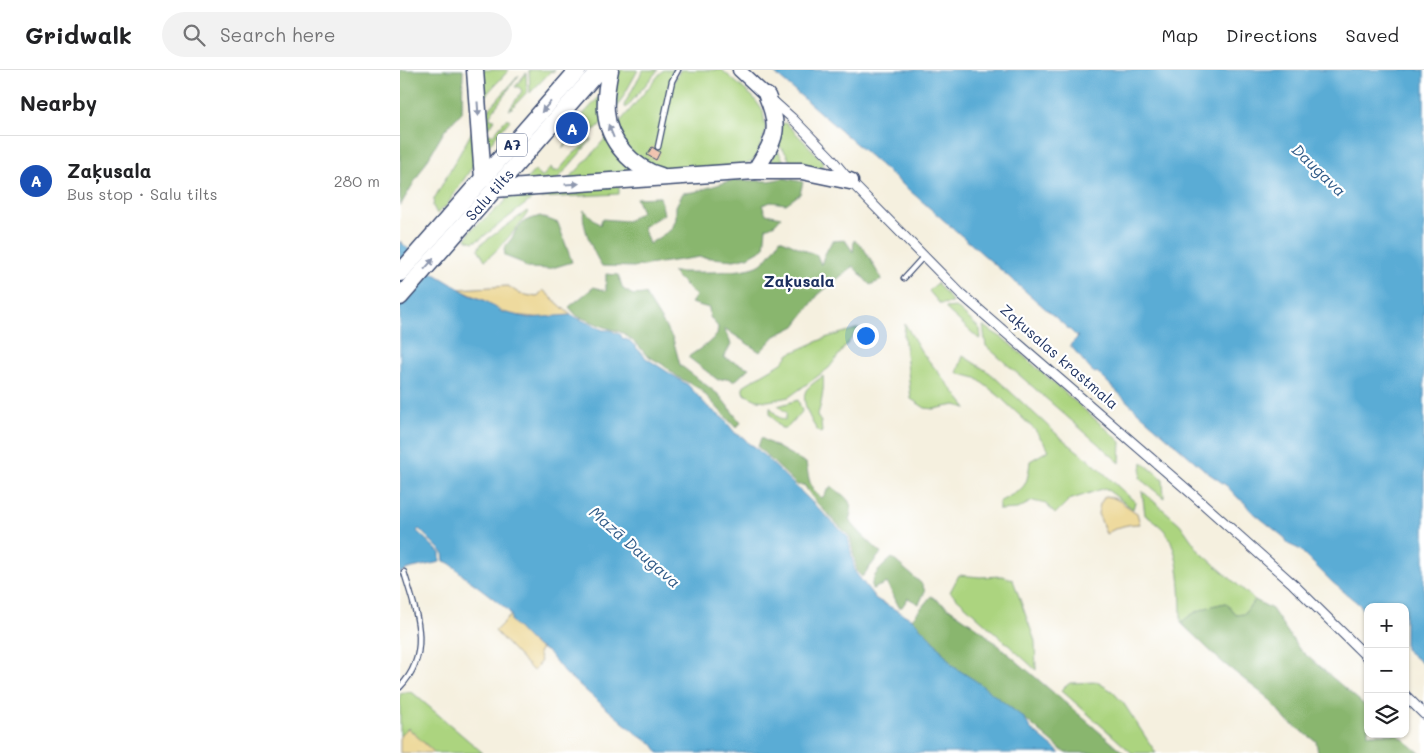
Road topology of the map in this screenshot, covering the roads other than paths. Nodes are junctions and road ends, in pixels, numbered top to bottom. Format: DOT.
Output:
graph roads {
  1 [pos="475,70"];
  2 [pos="578,70"];
  3 [pos="599,70"];
  4 [pos="610,70"];
  5 [pos="678,70"];
  6 [pos="738,70"];
  7 [pos="767,96"];
  8 [pos="658,147"];
  9 [pos="756,171"];
  10 [pos="665,177"];
  11 [pos="850,181"];
  12 [pos="489,184"];
  13 [pos="452,226"];
  14 [pos="924,256"];
  15 [pos="400,273"];
  16 [pos="904,278"];
  17 [pos="400,297"];
  18 [pos="404,572"];
  19 [pos="1364,654"];
  20 [pos="400,687"];
  21 [pos="1409,699"];
  22 [pos="1424,714"];
  1 -- 12 [label="highway, one-way"];
  2 -- 12 [label="highway, Salu tilts / A7, one-way"];
  3 -- 12 [label="highway, Salu tilts / A7"];
  10 -- 4 [label="highway, one-way"];
  5 -- 8 [label="lane"];
  6 -- 7 [label="street, Zaķusalas krastmala"];
  7 -- 9 [label="highway"];
  7 -- 11 [label="street, Zaķusalas krastmala"];
  9 -- 10 [label="highway"];
  9 -- 11 [label="highway"];
  12 -- 10 [label="highway, one-way"];
  11 -- 14 [label="street, Zaķusalas krastmala"];
  12 -- 13 [label="highway, Salu tilts / A7"];
  13 -- 15 [label="highway, Salu tilts / A7"];
  17 -- 13 [label="highway, Salu tilts / A7, one-way"];
  14 -- 16 [label="lane"];
  14 -- 19 [label="street, Zaķusalas krastmala"];
  18 -- 20 [label="lane"];
  21 -- 22 [label="street"];
}
